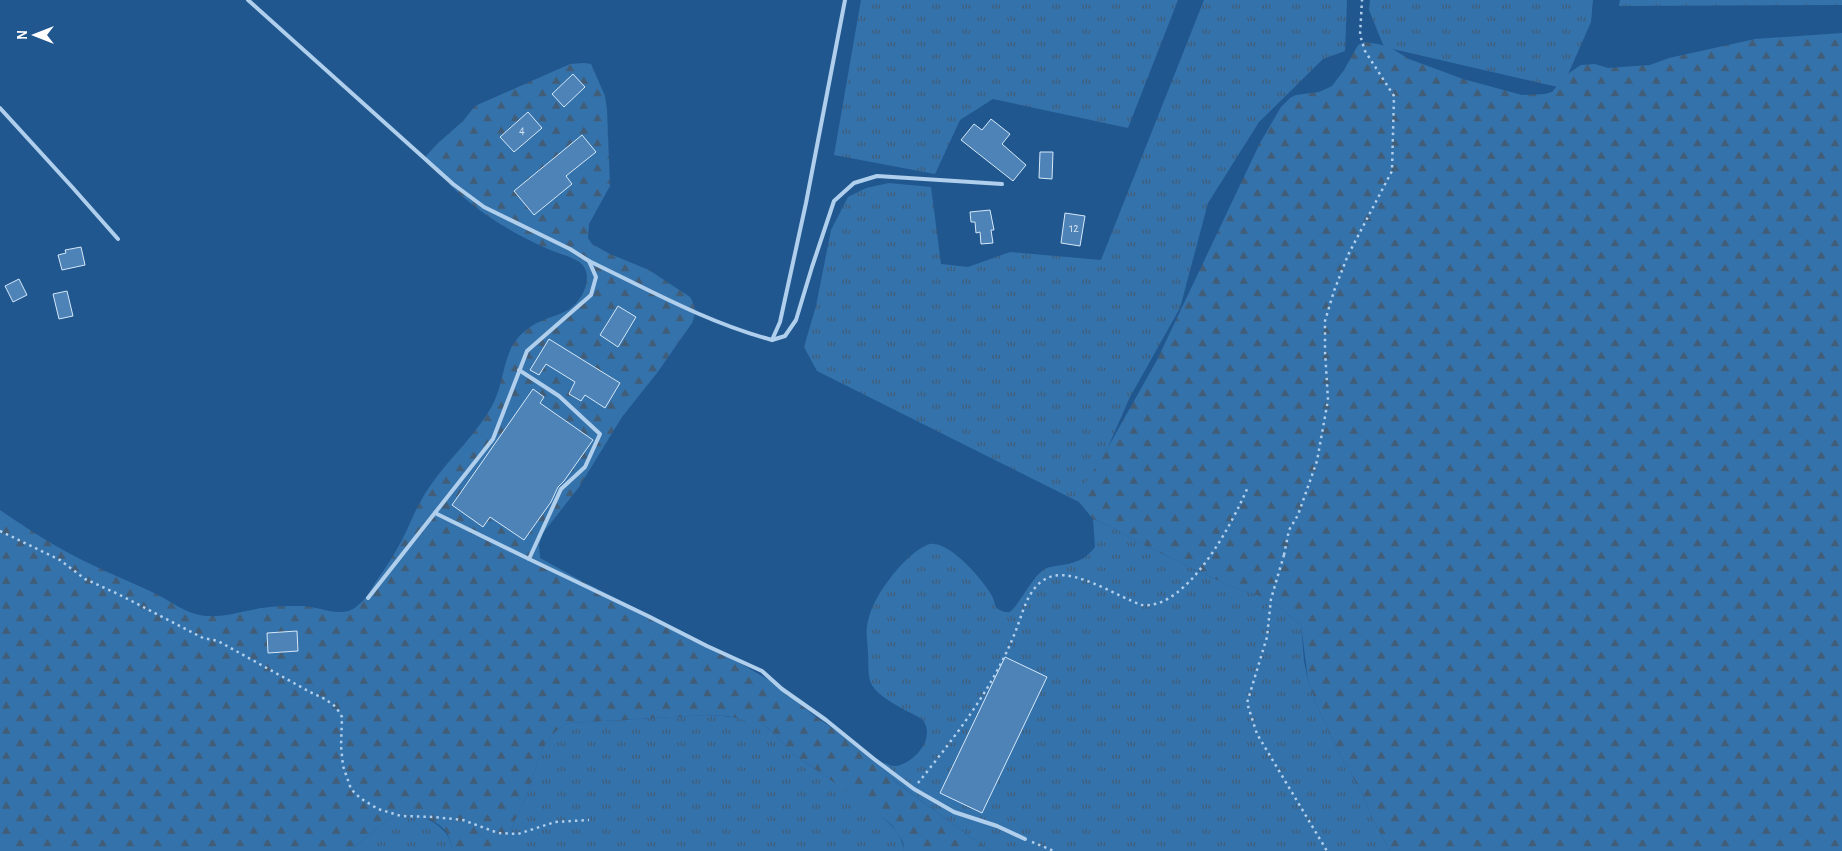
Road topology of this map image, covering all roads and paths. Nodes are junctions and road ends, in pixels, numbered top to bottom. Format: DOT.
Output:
graph roads {
  1 [pos="248,0"];
  2 [pos="845,0"];
  3 [pos="1362,0"];
  4 [pos="0,108"];
  5 [pos="1002,184"];
  6 [pos="118,239"];
  7 [pos="589,261"];
  8 [pos="772,340"];
  9 [pos="519,370"];
  10 [pos="1247,489"];
  11 [pos="435,513"];
  12 [pos="0,531"];
  13 [pos="529,559"];
  14 [pos="368,598"];
  15 [pos="914,788"];
  16 [pos="588,820"];
  17 [pos="1025,839"];
  18 [pos="1054,851"];
  19 [pos="1327,851"];
  1 -- 7 [label="lane"];
  2 -- 8 [label="lane"];
  3 -- 19 [label="path"];
  4 -- 6 [label="lane"];
  5 -- 8 [label="lane"];
  7 -- 8 [label="lane"];
  7 -- 9 [label="lane"];
  9 -- 11 [label="lane"];
  9 -- 13 [label="lane"];
  10 -- 15 [label="path"];
  11 -- 13 [label="lane"];
  11 -- 14 [label="lane"];
  12 -- 16 [label="path"];
  13 -- 15 [label="lane"];
  15 -- 17 [label="lane"];
  17 -- 18 [label="path"];
}
